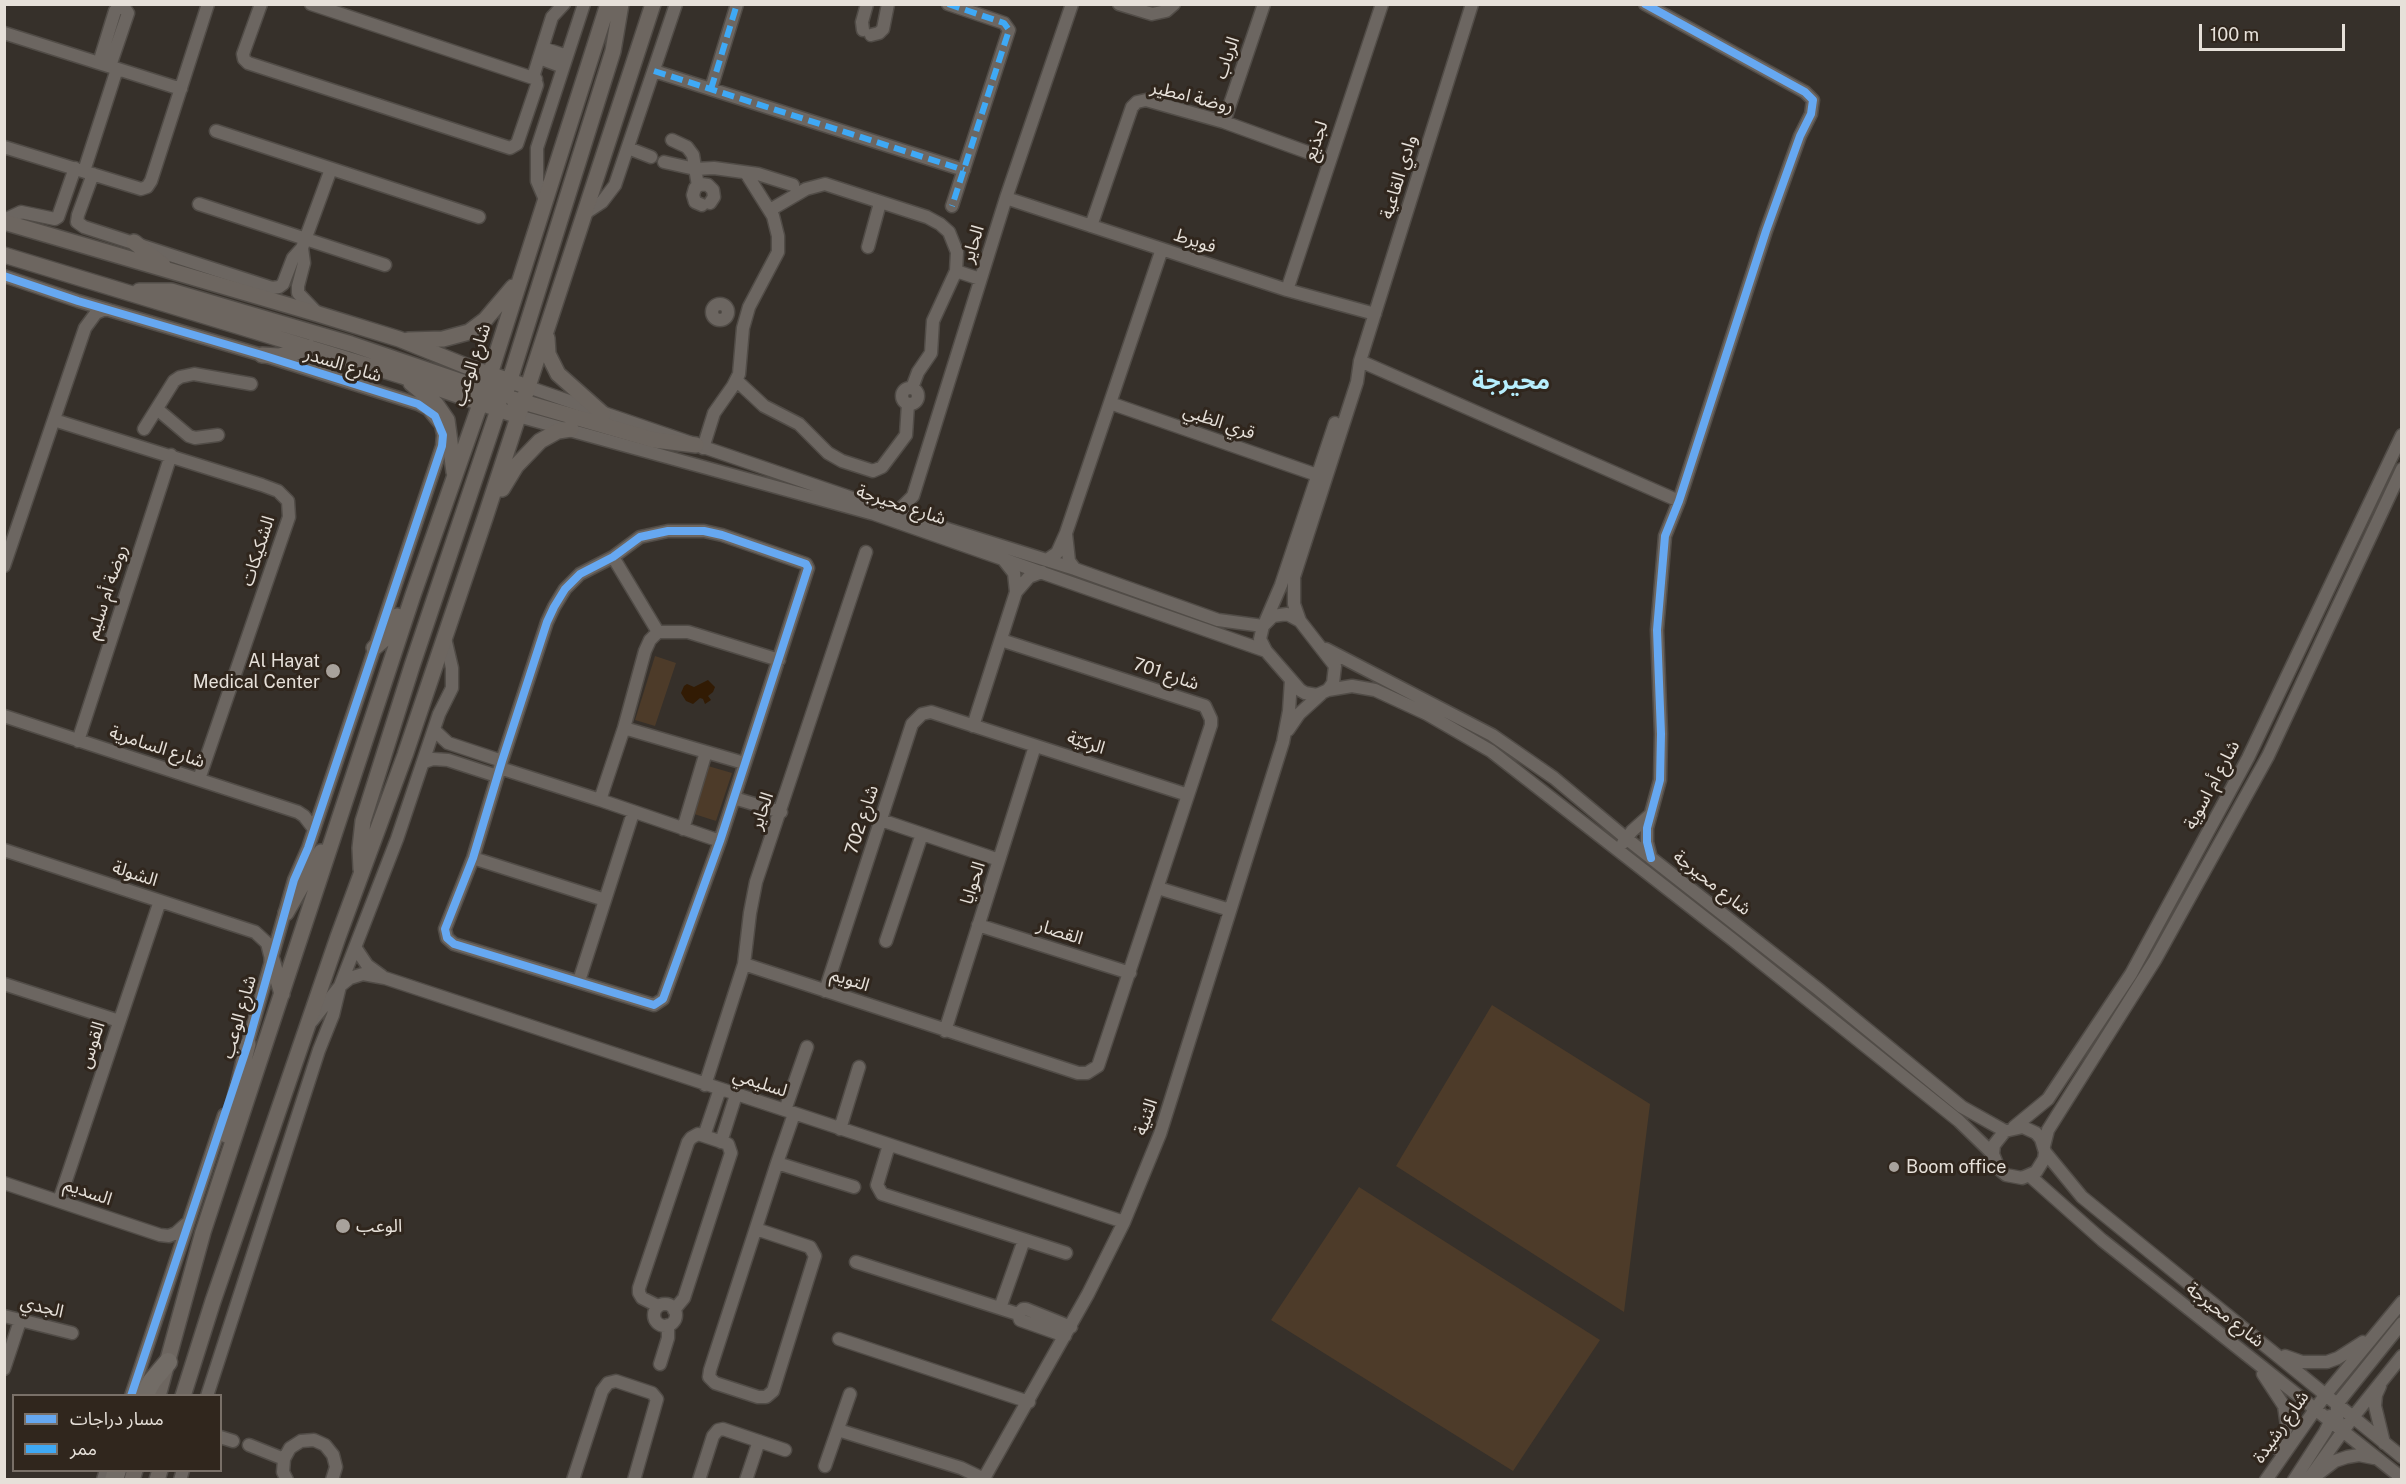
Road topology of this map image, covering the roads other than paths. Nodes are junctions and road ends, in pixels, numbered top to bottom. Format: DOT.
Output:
graph roads {
  1 [pos="208,4"];
  2 [pos="261,4"];
  3 [pos="311,4"];
  4 [pos="584,4"];
  5 [pos="608,4"];
  6 [pos="621,4"];
  7 [pos="652,4"];
  8 [pos="676,4"];
  9 [pos="737,4"];
  10 [pos="867,4"];
  11 [pos="888,4"];
  12 [pos="948,4"];
  13 [pos="1072,4"];
  14 [pos="1119,4"];
  15 [pos="1174,4"];
  16 [pos="1264,4"];
  17 [pos="1382,4"];
  18 [pos="1472,4"];
  19 [pos="1645,4"];
  20 [pos="563,5"];
  21 [pos="4,33"];
  22 [pos="541,53"];
  23 [pos="565,62"];
  24 [pos="109,66"];
  25 [pos="654,71"];
  26 [pos="536,79"];
  27 [pos="181,89"];
  28 [pos="711,89"];
  29 [pos="1224,122"];
  30 [pos="216,131"];
  31 [pos="672,140"];
  32 [pos="4,147"];
  33 [pos="628,148"];
  34 [pos="651,157"];
  35 [pos="1329,160"];
  36 [pos="664,162"];
  37 [pos="331,169"];
  38 [pos="695,169"];
  39 [pos="964,170"];
  40 [pos="84,171"];
  41 [pos="746,172"];
  42 [pos="793,185"];
  43 [pos="1006,198"];
  44 [pos="546,202"];
  45 [pos="880,202"];
  46 [pos="199,204"];
  47 [pos="706,204"];
  48 [pos="952,206"];
  49 [pos="770,210"];
  50 [pos="584,214"];
  51 [pos="58,217"];
  52 [pos="479,217"];
  53 [pos="4,221"];
  54 [pos="77,222"];
  55 [pos="1091,226"];
  56 [pos="134,242"];
  57 [pos="304,243"];
  58 [pos="868,247"];
  59 [pos="1162,249"];
  60 [pos="4,255"];
  61 [pos="385,265"];
  62 [pos="167,269"];
  63 [pos="956,272"];
  64 [pos="4,276"];
  65 [pos="519,279"];
  66 [pos="980,279"];
  67 [pos="1287,290"];
  68 [pos="126,291"];
  69 [pos="78,301"];
  70 [pos="109,310"];
  71 [pos="318,314"];
  72 [pos="1375,314"];
  73 [pos="727,315"];
  74 [pos="549,320"];
  75 [pos="744,324"];
  76 [pos="85,328"];
  77 [pos="399,339"];
  78 [pos="309,347"];
  79 [pos="262,355"];
  80 [pos="1360,361"];
  81 [pos="490,374"];
  82 [pos="402,376"];
  83 [pos="736,380"];
  84 [pos="251,384"];
  85 [pos="528,387"];
  86 [pos="503,395"];
  87 [pos="483,397"];
  88 [pos="1110,403"];
  89 [pos="157,409"];
  90 [pos="520,409"];
  91 [pos="603,414"];
  92 [pos="54,420"];
  93 [pos="571,429"];
  94 [pos="218,435"];
  95 [pos="2402,435"];
  96 [pos="141,436"];
  97 [pos="699,446"];
  98 [pos="171,455"];
  99 [pos="2402,468"];
  100 [pos="1317,475"];
  101 [pos="454,477"];
  102 [pos="913,496"];
  103 [pos="1679,501"];
  104 [pos="896,513"];
  105 [pos="485,518"];
  106 [pos="925,522"];
  107 [pos="1066,533"];
  108 [pos="866,552"];
  109 [pos="613,557"];
  110 [pos="1003,559"];
  111 [pos="4,566"];
  112 [pos="1044,566"];
  113 [pos="1075,569"];
  114 [pos="1016,592"];
  115 [pos="413,595"];
  116 [pos="1300,621"];
  117 [pos="1265,623"];
  118 [pos="658,632"];
  119 [pos="444,634"];
  120 [pos="1001,640"];
  121 [pos="1321,646"];
  122 [pos="374,648"];
  123 [pos="1266,651"];
  124 [pos="778,660"];
  125 [pos="1291,680"];
  126 [pos="1325,692"];
  127 [pos="4,716"];
  128 [pos="973,726"];
  129 [pos="624,728"];
  130 [pos="434,730"];
  131 [pos="78,741"];
  132 [pos="1283,741"];
  133 [pos="1035,746"];
  134 [pos="706,752"];
  135 [pos="424,762"];
  136 [pos="744,763"];
  137 [pos="500,768"];
  138 [pos="200,779"];
  139 [pos="1188,795"];
  140 [pos="734,798"];
  141 [pos="600,800"];
  142 [pos="324,802"];
  143 [pos="298,812"];
  144 [pos="781,812"];
  145 [pos="633,813"];
  146 [pos="1651,814"];
  147 [pos="881,820"];
  148 [pos="337,823"];
  149 [pos="314,829"];
  150 [pos="683,829"];
  151 [pos="922,834"];
  152 [pos="1627,839"];
  153 [pos="720,841"];
  154 [pos="1618,849"];
  155 [pos="4,850"];
  156 [pos="473,858"];
  157 [pos="1651,858"];
  158 [pos="999,860"];
  159 [pos="362,875"];
  160 [pos="1158,888"];
  161 [pos="605,900"];
  162 [pos="160,901"];
  163 [pos="1230,910"];
  164 [pos="286,913"];
  165 [pos="978,925"];
  166 [pos="255,932"];
  167 [pos="886,941"];
  168 [pos="355,947"];
  169 [pos="272,960"];
  170 [pos="744,964"];
  171 [pos="1130,973"];
  172 [pos="385,978"];
  173 [pos="579,981"];
  174 [pos="4,984"];
  175 [pos="340,986"];
  176 [pos="825,991"];
  177 [pos="282,994"];
  178 [pos="119,1021"];
  179 [pos="308,1026"];
  180 [pos="945,1031"];
  181 [pos="248,1044"];
  182 [pos="807,1047"];
  183 [pos="859,1066"];
  184 [pos="705,1085"];
  185 [pos="720,1089"];
  186 [pos="736,1095"];
  187 [pos="789,1112"];
  188 [pos="840,1128"];
  189 [pos="2009,1129"];
  190 [pos="704,1136"];
  191 [pos="721,1142"];
  192 [pos="889,1145"];
  193 [pos="2044,1149"];
  194 [pos="1993,1154"];
  195 [pos="777,1163"];
  196 [pos="2030,1176"];
  197 [pos="4,1183"];
  198 [pos="854,1187"];
  199 [pos="59,1201"];
  200 [pos="189,1221"];
  201 [pos="1124,1222"];
  202 [pos="756,1229"];
  203 [pos="203,1232"];
  204 [pos="160,1235"];
  205 [pos="1024,1240"];
  206 [pos="1066,1253"];
  207 [pos="856,1262"];
  208 [pos="174,1264"];
  209 [pos="2402,1302"];
  210 [pos="658,1306"];
  211 [pos="1000,1308"];
  212 [pos="674,1310"];
  213 [pos="4,1316"];
  214 [pos="20,1322"];
  215 [pos="2402,1323"];
  216 [pos="668,1325"];
  217 [pos="1068,1331"];
  218 [pos="72,1333"];
  219 [pos="2373,1334"];
  220 [pos="839,1339"];
  221 [pos="2275,1352"];
  222 [pos="2402,1356"];
  223 [pos="2251,1358"];
  224 [pos="168,1362"];
  225 [pos="660,1364"];
  226 [pos="4,1369"];
  227 [pos="2382,1379"];
  228 [pos="131,1394"];
  229 [pos="145,1394"];
  230 [pos="158,1394"];
  231 [pos="183,1394"];
  232 [pos="207,1394"];
  233 [pos="850,1394"];
  234 [pos="2326,1394"];
  235 [pos="1029,1401"];
  236 [pos="2337,1404"];
  237 [pos="2314,1410"];
  238 [pos="2353,1417"];
  239 [pos="2330,1422"];
  240 [pos="838,1430"];
  241 [pos="2342,1432"];
  242 [pos="222,1438"];
  243 [pos="233,1441"];
  244 [pos="759,1441"];
  245 [pos="2384,1443"];
  246 [pos="249,1445"];
  247 [pos="785,1450"];
  248 [pos="2402,1457"];
  249 [pos="2376,1458"];
  250 [pos="284,1459"];
  251 [pos="825,1467"];
  252 [pos="2402,1478"];
  253 [pos="287,1479"];
  254 [pos="332,1479"];
  255 [pos="573,1479"];
  256 [pos="633,1479"];
  257 [pos="699,1479"];
  258 [pos="746,1479"];
  259 [pos="984,1479"];
  260 [pos="2266,1479"];
  261 [pos="2294,1479"];
  262 [pos="2310,1479"];
  1 -- 27 [label="street"];
  2 -- 26 [label="street"];
  3 -- 26 [label="street"];
  4 -- 23 [label="street"];
  5 -- 44 [label="main road, شارع الوعب"];
  6 -- 86 [label="main road"];
  7 -- 50 [label="main road"];
  8 -- 25 [label="street"];
  9 -- 28 [label="street"];
  10 -- 11 [label="street"];
  12 -- 39 [label="street"];
  13 -- 43 [label="street, الحاير"];
  14 -- 15 [label="street"];
  16 -- 29 [label="street, الرباب"];
  17 -- 35 [label="street, لجذيع"];
  18 -- 72 [label="street, وادي القاعية"];
  19 -- 103 [label="street"];
  20 -- 22 [label="street"];
  21 -- 24 [label="street"];
  22 -- 23 [label="street"];
  22 -- 26 [label="street"];
  23 -- 44 [label="street"];
  24 -- 27 [label="street"];
  24 -- 40 [label="street"];
  25 -- 28 [label="street"];
  25 -- 33 [label="street"];
  27 -- 40 [label="street"];
  28 -- 39 [label="street"];
  29 -- 35 [label="street, روضة امطير"];
  29 -- 55 [label="street, روضة امطير"];
  30 -- 37 [label="street"];
  31 -- 38 [label="street"];
  32 -- 40 [label="street"];
  33 -- 34 [label="street"];
  33 -- 50 [label="street"];
  35 -- 67 [label="street, لجذيع"];
  36 -- 38 [label="street"];
  37 -- 52 [label="street"];
  37 -- 57 [label="street"];
  38 -- 41 [label="street"];
  38 -- 47 [label="street"];
  39 -- 48 [label="street"];
  40 -- 51 [label="street"];
  40 -- 54 [label="street"];
  41 -- 42 [label="street"];
  41 -- 49 [label="street"];
  43 -- 55 [label="street, فويرط"];
  43 -- 66 [label="street, الحاير"];
  44 -- 65 [label="main road, شارع الوعب"];
  45 -- 49 [label="street"];
  45 -- 58 [label="street"];
  45 -- 63 [label="street"];
  46 -- 57 [label="street"];
  49 -- 75 [label="street"];
  50 -- 74 [label="main road"];
  51 -- 53 [label="street"];
  51 -- 54 [label="street"];
  53 -- 62 [label="main road"];
  54 -- 56 [label="street"];
  55 -- 59 [label="street, فويرط"];
  56 -- 57 [label="street"];
  56 -- 62 [label="main road"];
  57 -- 61 [label="street"];
  57 -- 71 [label="street"];
  59 -- 67 [label="street, فويرط"];
  59 -- 88 [label="street"];
  60 -- 68 [label="main road, شارع السدر"];
  62 -- 71 [label="main road"];
  63 -- 66 [label="street"];
  63 -- 83 [label="street"];
  64 -- 69 [label="street, شارع السدر"];
  65 -- 77 [label="main road"];
  65 -- 81 [label="main road, شارع الوعب"];
  66 -- 102 [label="street, الحاير"];
  67 -- 72 [label="street, فويرط"];
  68 -- 78 [label="main road, شارع السدر"];
  68 -- 87 [label="main road"];
  69 -- 70 [label="street, شارع السدر"];
  69 -- 76 [label="street"];
  70 -- 76 [label="street"];
  70 -- 79 [label="street, شارع السدر"];
  71 -- 77 [label="main road"];
  72 -- 80 [label="street, وادي القاعية"];
  73 -- 75 [label="street"];
  74 -- 85 [label="main road"];
  74 -- 91 [label="main road"];
  75 -- 83 [label="street"];
  76 -- 92 [label="street"];
  77 -- 81 [label="main road"];
  78 -- 79 [label="main road"];
  78 -- 82 [label="main road, شارع السدر"];
  79 -- 122 [label="street, شارع السدر"];
  80 -- 100 [label="street, وادي القاعية"];
  80 -- 103 [label="street"];
  80 -- 116 [label="street, وادي القاعية"];
  81 -- 86 [label="main road"];
  81 -- 87 [label="main road, شارع الوعب"];
  82 -- 87 [label="main road, شارع السدر"];
  82 -- 101 [label="main road"];
  83 -- 97 [label="street"];
  84 -- 89 [label="street"];
  85 -- 86 [label="main road"];
  85 -- 90 [label="main road"];
  85 -- 91 [label="street, شارع محيرجة"];
  86 -- 87 [label="main road"];
  86 -- 90 [label="main road"];
  86 -- 159 [label="main road"];
  87 -- 101 [label="main road, شارع الوعب"];
  88 -- 100 [label="street, قري الظبي"];
  88 -- 107 [label="street"];
  89 -- 94 [label="street"];
  89 -- 96 [label="street"];
  90 -- 93 [label="street, شارع محيرجة"];
  90 -- 97 [label="main road"];
  90 -- 105 [label="main road"];
  91 -- 97 [label="street, شارع محيرجة"];
  92 -- 96 [label="street, الشكيكات"];
  92 -- 111 [label="street"];
  93 -- 105 [label="main road"];
  93 -- 110 [label="street, شارع محيرجة"];
  95 -- 189 [label="street, شارع أم اسوية"];
  96 -- 98 [label="street, الشكيكات"];
  97 -- 104 [label="street, شارع محيرجة"];
  98 -- 131 [label="street, روضة أم سليم"];
  98 -- 138 [label="street, الشكيكات"];
  99 -- 193 [label="street, شارع أم اسوية"];
  100 -- 117 [label="street, وادي القاعية"];
  101 -- 115 [label="main road, شارع الوعب"];
  102 -- 104 [label="street, الحاير"];
  102 -- 106 [label="street"];
  103 -- 146 [label="street"];
  104 -- 106 [label="street, شارع محيرجة"];
  105 -- 119 [label="main road"];
  106 -- 112 [label="street, شارع محيرجة"];
  107 -- 112 [label="street"];
  107 -- 113 [label="street"];
  108 -- 144 [label="street, الحاير"];
  109 -- 118 [label="street"];
  109 -- 124 [label="street"];
  109 -- 137 [label="street"];
  110 -- 112 [label="street, شارع محيرجة"];
  110 -- 114 [label="street"];
  112 -- 113 [label="street, شارع محيرجة"];
  112 -- 114 [label="street"];
  112 -- 123 [label="street, شارع محيرجة"];
  113 -- 117 [label="street, شارع محيرجة"];
  114 -- 120 [label="street"];
  115 -- 122 [label="main road"];
  115 -- 148 [label="main road, شارع الوعب"];
  116 -- 117 [label="street, شارع محيرجة"];
  116 -- 121 [label="street"];
  117 -- 123 [label="street"];
  118 -- 124 [label="street"];
  118 -- 129 [label="street"];
  119 -- 130 [label="street"];
  119 -- 159 [label="main road"];
  120 -- 128 [label="street"];
  120 -- 139 [label="street, شارع 701"];
  121 -- 126 [label="street"];
  121 -- 152 [label="street, شارع محيرجة"];
  122 -- 142 [label="street, شارع الوعب"];
  123 -- 125 [label="street"];
  124 -- 136 [label="street"];
  125 -- 126 [label="street"];
  125 -- 132 [label="street, الثنية"];
  126 -- 132 [label="street, الثنية"];
  126 -- 154 [label="street, شارع محيرجة"];
  127 -- 131 [label="street, شارع السامرية"];
  128 -- 133 [label="street, الركيّة"];
  128 -- 147 [label="street, شارع 702"];
  129 -- 134 [label="street"];
  129 -- 141 [label="street"];
  130 -- 135 [label="street"];
  130 -- 137 [label="street"];
  131 -- 138 [label="street, شارع السامرية"];
  132 -- 163 [label="street, الثنية"];
  133 -- 139 [label="street, الركيّة"];
  133 -- 158 [label="street, الحوايا"];
  134 -- 136 [label="street"];
  134 -- 150 [label="street"];
  135 -- 137 [label="street"];
  135 -- 168 [label="street"];
  136 -- 140 [label="street"];
  137 -- 141 [label="street"];
  137 -- 156 [label="street"];
  138 -- 143 [label="street, شارع السامرية"];
  139 -- 160 [label="street, شارع 701"];
  140 -- 144 [label="street"];
  140 -- 153 [label="street"];
  141 -- 145 [label="street"];
  142 -- 143 [label="street"];
  142 -- 149 [label="street, شارع الوعب"];
  143 -- 149 [label="street, شارع السامرية"];
  144 -- 170 [label="street, الحاير"];
  145 -- 150 [label="street"];
  145 -- 161 [label="street"];
  146 -- 152 [label="street"];
  146 -- 157 [label="street"];
  147 -- 151 [label="street"];
  147 -- 176 [label="street, شارع 702"];
  148 -- 164 [label="main road"];
  148 -- 177 [label="main road, شارع الوعب"];
  149 -- 164 [label="street, شارع الوعب"];
  150 -- 153 [label="street"];
  151 -- 158 [label="street"];
  151 -- 167 [label="street"];
  152 -- 154 [label="street"];
  152 -- 157 [label="street, شارع محيرجة"];
  153 -- 173 [label="street"];
  154 -- 194 [label="street, شارع محيرجة"];
  155 -- 162 [label="street, الشولة"];
  156 -- 161 [label="street"];
  156 -- 173 [label="street"];
  157 -- 189 [label="street, شارع محيرجة"];
  158 -- 165 [label="street, الحوايا"];
  159 -- 179 [label="main road"];
  160 -- 163 [label="street"];
  160 -- 171 [label="street, شارع 701"];
  161 -- 173 [label="street"];
  162 -- 166 [label="street, الشولة"];
  162 -- 178 [label="street, القوس"];
  163 -- 201 [label="street, الثنية"];
  164 -- 166 [label="street"];
  164 -- 169 [label="street, شارع الوعب"];
  165 -- 171 [label="street, القصار"];
  165 -- 180 [label="street, الحوايا"];
  166 -- 169 [label="street"];
  168 -- 172 [label="street, لسليمي"];
  168 -- 175 [label="street"];
  169 -- 177 [label="main road"];
  169 -- 181 [label="street, شارع الوعب"];
  170 -- 176 [label="street, التويم"];
  170 -- 184 [label="street, الحاير"];
  171 -- 180 [label="street, شارع 701"];
  172 -- 175 [label="street, لسليمي"];
  172 -- 184 [label="street, لسليمي"];
  174 -- 178 [label="street"];
  175 -- 179 [label="street"];
  175 -- 232 [label="street"];
  176 -- 180 [label="street, التويم"];
  177 -- 203 [label="main road, شارع الوعب"];
  178 -- 199 [label="street, القوس"];
  179 -- 231 [label="main road"];
  181 -- 200 [label="street, شارع الوعب"];
  181 -- 203 [label="main road"];
  182 -- 187 [label="street"];
  183 -- 188 [label="street"];
  184 -- 185 [label="street, لسليمي"];
  185 -- 186 [label="street, لسليمي"];
  185 -- 190 [label="street"];
  186 -- 187 [label="street, لسليمي"];
  186 -- 191 [label="street"];
  187 -- 188 [label="street, لسليمي"];
  187 -- 195 [label="street"];
  188 -- 192 [label="street, لسليمي"];
  189 -- 193 [label="street"];
  189 -- 194 [label="street"];
  190 -- 191 [label="street"];
  190 -- 210 [label="street"];
  191 -- 212 [label="street"];
  192 -- 201 [label="street, لسليمي"];
  192 -- 205 [label="street"];
  193 -- 196 [label="street"];
  193 -- 221 [label="street, شارع محيرجة"];
  194 -- 196 [label="street"];
  195 -- 198 [label="street"];
  195 -- 202 [label="street"];
  196 -- 223 [label="street, شارع محيرجة"];
  197 -- 199 [label="street, السديم"];
  199 -- 204 [label="street, السديم"];
  200 -- 204 [label="street"];
  200 -- 208 [label="street, شارع الوعب"];
  201 -- 217 [label="street, الثنية"];
  202 -- 202 [label="street"];
  203 -- 224 [label="main road, شارع الوعب"];
  204 -- 208 [label="street"];
  205 -- 206 [label="street"];
  205 -- 211 [label="street"];
  207 -- 211 [label="street"];
  208 -- 228 [label="street, شارع الوعب"];
  209 -- 219 [label="street"];
  210 -- 212 [label="street"];
  210 -- 216 [label="street"];
  211 -- 217 [label="street"];
  212 -- 216 [label="street"];
  213 -- 214 [label="street, الجدي"];
  214 -- 218 [label="street, الجدي"];
  214 -- 226 [label="street"];
  215 -- 236 [label="street"];
  216 -- 225 [label="street"];
  217 -- 235 [label="street, الثنية"];
  219 -- 221 [label="street"];
  219 -- 234 [label="street, شارع رشيدة"];
  220 -- 235 [label="street"];
  221 -- 234 [label="street, شارع محيرجة"];
  222 -- 227 [label="street"];
  223 -- 237 [label="street, شارع محيرجة"];
  223 -- 260 [label="street"];
  224 -- 229 [label="highway"];
  224 -- 230 [label="main road, شارع الوعب"];
  227 -- 238 [label="street"];
  227 -- 245 [label="street"];
  233 -- 240 [label="street"];
  234 -- 236 [label="street, شارع محيرجة"];
  234 -- 237 [label="street, شارع رشيدة"];
  234 -- 239 [label="street"];
  235 -- 259 [label="street, الثنية"];
  236 -- 238 [label="street, شارع محيرجة"];
  236 -- 241 [label="street"];
  237 -- 239 [label="street, شارع محيرجة"];
  237 -- 260 [label="street, شارع رشيدة"];
  238 -- 241 [label="street"];
  238 -- 245 [label="street, شارع محيرجة"];
  239 -- 241 [label="street, شارع محيرجة"];
  239 -- 261 [label="street"];
  240 -- 251 [label="street"];
  240 -- 259 [label="street"];
  241 -- 249 [label="street, شارع محيرجة"];
  241 -- 262 [label="street"];
  242 -- 243 [label="street"];
  244 -- 247 [label="street"];
  244 -- 257 [label="street"];
  244 -- 258 [label="street"];
  245 -- 248 [label="street, شارع محيرجة"];
  246 -- 250 [label="street"];
  249 -- 252 [label="street, شارع محيرجة"];
  249 -- 262 [label="street"];
  250 -- 253 [label="street"];
  250 -- 254 [label="street"];
  255 -- 256 [label="street"];
}
